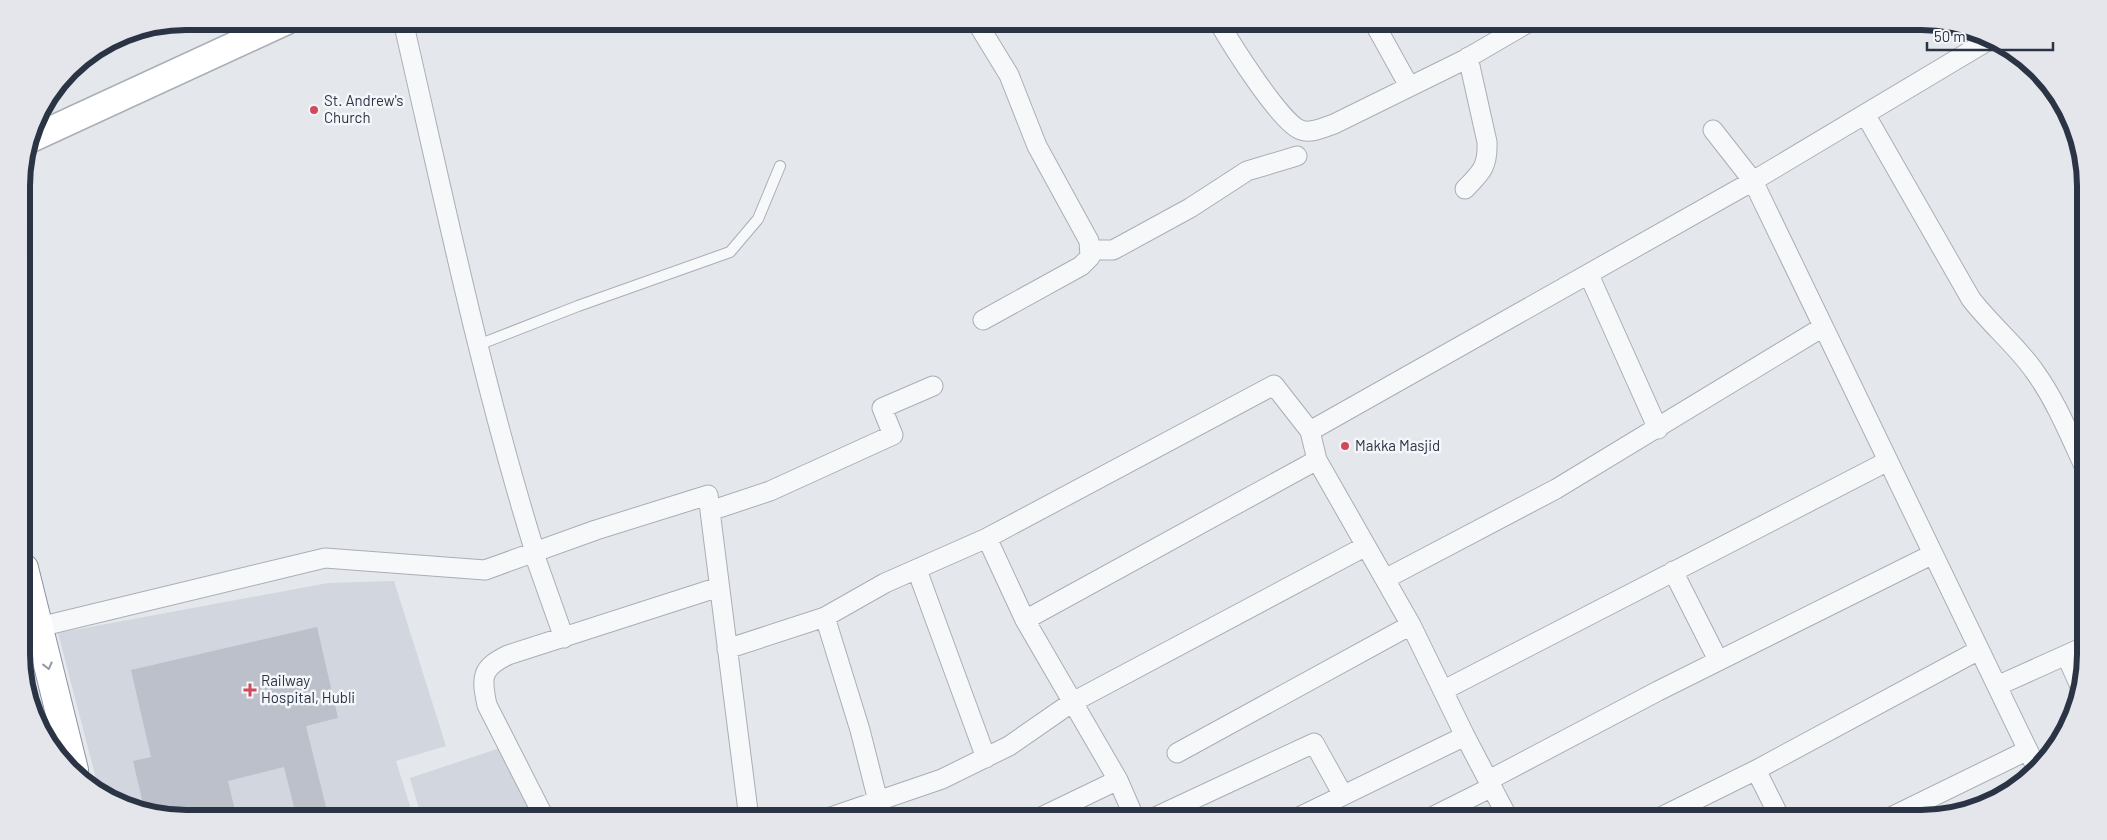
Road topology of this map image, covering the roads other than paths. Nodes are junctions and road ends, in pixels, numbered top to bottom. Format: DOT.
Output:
graph roads {
  1 [pos="267,30"];
  2 [pos="405,30"];
  3 [pos="981,30"];
  4 [pos="1223,30"];
  5 [pos="1378,30"];
  6 [pos="1505,30"];
  7 [pos="1984,43"];
  8 [pos="1468,58"];
  9 [pos="1409,86"];
  10 [pos="1865,114"];
  11 [pos="1713,130"];
  12 [pos="39,135"];
  13 [pos="1297,156"];
  14 [pos="780,166"];
  15 [pos="1752,182"];
  16 [pos="1465,189"];
  17 [pos="1090,250"];
  18 [pos="1590,274"];
  19 [pos="983,320"];
  20 [pos="1823,327"];
  21 [pos="478,345"];
  22 [pos="933,386"];
  23 [pos="1658,429"];
  24 [pos="1310,432"];
  25 [pos="2077,451"];
  26 [pos="1317,460"];
  27 [pos="1888,461"];
  28 [pos="710,511"];
  29 [pos="987,538"];
  30 [pos="1366,546"];
  31 [pos="536,552"];
  32 [pos="1933,554"];
  33 [pos="917,570"];
  34 [pos="1673,571"];
  35 [pos="1385,579"];
  36 [pos="719,587"];
  37 [pos="825,617"];
  38 [pos="1025,620"];
  39 [pos="1411,625"];
  40 [pos="31,634"];
  41 [pos="564,638"];
  42 [pos="727,649"];
  43 [pos="1980,650"];
  44 [pos="2077,650"];
  45 [pos="2066,655"];
  46 [pos="1718,660"];
  47 [pos="2076,676"];
  48 [pos="1997,686"];
  49 [pos="1444,690"];
  50 [pos="1071,702"];
  51 [pos="43,716"];
  52 [pos="1465,736"];
  53 [pos="2028,750"];
  54 [pos="1177,753"];
  55 [pos="70,758"];
  56 [pos="986,758"];
  57 [pos="2033,761"];
  58 [pos="1756,770"];
  59 [pos="1118,780"];
  60 [pos="1490,784"];
  61 [pos="1343,795"];
  62 [pos="878,801"];
  63 [pos="540,810"];
  64 [pos="748,810"];
  65 [pos="864,810"];
  66 [pos="1056,810"];
  67 [pos="1131,810"];
  68 [pos="1170,810"];
  69 [pos="1312,810"];
  70 [pos="1443,810"];
  71 [pos="1504,810"];
  72 [pos="1675,810"];
  73 [pos="1776,810"];
  74 [pos="1905,810"];
  1 -- 12 [label="street"];
  2 -- 21 [label="street"];
  3 -- 17 [label="street"];
  4 -- 9 [label="street"];
  5 -- 9 [label="street"];
  6 -- 8 [label="street"];
  7 -- 10 [label="street"];
  8 -- 9 [label="street"];
  8 -- 16 [label="street"];
  10 -- 15 [label="street"];
  10 -- 25 [label="street"];
  11 -- 15 [label="street"];
  13 -- 17 [label="street"];
  14 -- 21 [label="lane"];
  15 -- 18 [label="street"];
  15 -- 20 [label="street"];
  17 -- 19 [label="street"];
  18 -- 23 [label="street"];
  18 -- 24 [label="street"];
  20 -- 23 [label="street"];
  20 -- 27 [label="street"];
  21 -- 31 [label="street"];
  22 -- 28 [label="street"];
  23 -- 35 [label="street"];
  24 -- 26 [label="street"];
  24 -- 29 [label="street"];
  26 -- 30 [label="street"];
  26 -- 38 [label="street"];
  27 -- 32 [label="street"];
  27 -- 34 [label="street"];
  28 -- 31 [label="street"];
  28 -- 36 [label="street"];
  29 -- 33 [label="street"];
  29 -- 38 [label="street"];
  30 -- 35 [label="street"];
  30 -- 50 [label="street"];
  31 -- 40 [label="street"];
  31 -- 41 [label="street"];
  32 -- 43 [label="street"];
  32 -- 46 [label="street"];
  33 -- 37 [label="street"];
  33 -- 56 [label="street"];
  34 -- 46 [label="street"];
  34 -- 49 [label="street"];
  35 -- 39 [label="street"];
  36 -- 41 [label="street"];
  36 -- 42 [label="street"];
  37 -- 42 [label="street"];
  37 -- 62 [label="street"];
  38 -- 50 [label="street"];
  39 -- 49 [label="street"];
  39 -- 54 [label="street"];
  40 -- 51 [label="highway"];
  40 -- 55 [label="highway, one-way"];
  41 -- 63 [label="street"];
  42 -- 64 [label="street"];
  43 -- 48 [label="street"];
  43 -- 58 [label="street"];
  44 -- 45 [label="street"];
  45 -- 47 [label="street"];
  45 -- 48 [label="street"];
  46 -- 60 [label="street"];
  48 -- 53 [label="street"];
  49 -- 52 [label="street"];
  50 -- 56 [label="street"];
  50 -- 59 [label="street"];
  52 -- 60 [label="street"];
  52 -- 61 [label="street"];
  53 -- 57 [label="street"];
  53 -- 74 [label="street"];
  56 -- 62 [label="street"];
  58 -- 72 [label="street"];
  58 -- 73 [label="street"];
  59 -- 66 [label="street"];
  59 -- 67 [label="street"];
  60 -- 70 [label="street"];
  60 -- 71 [label="street"];
  61 -- 68 [label="street"];
  61 -- 69 [label="street"];
  62 -- 65 [label="street"];
}
